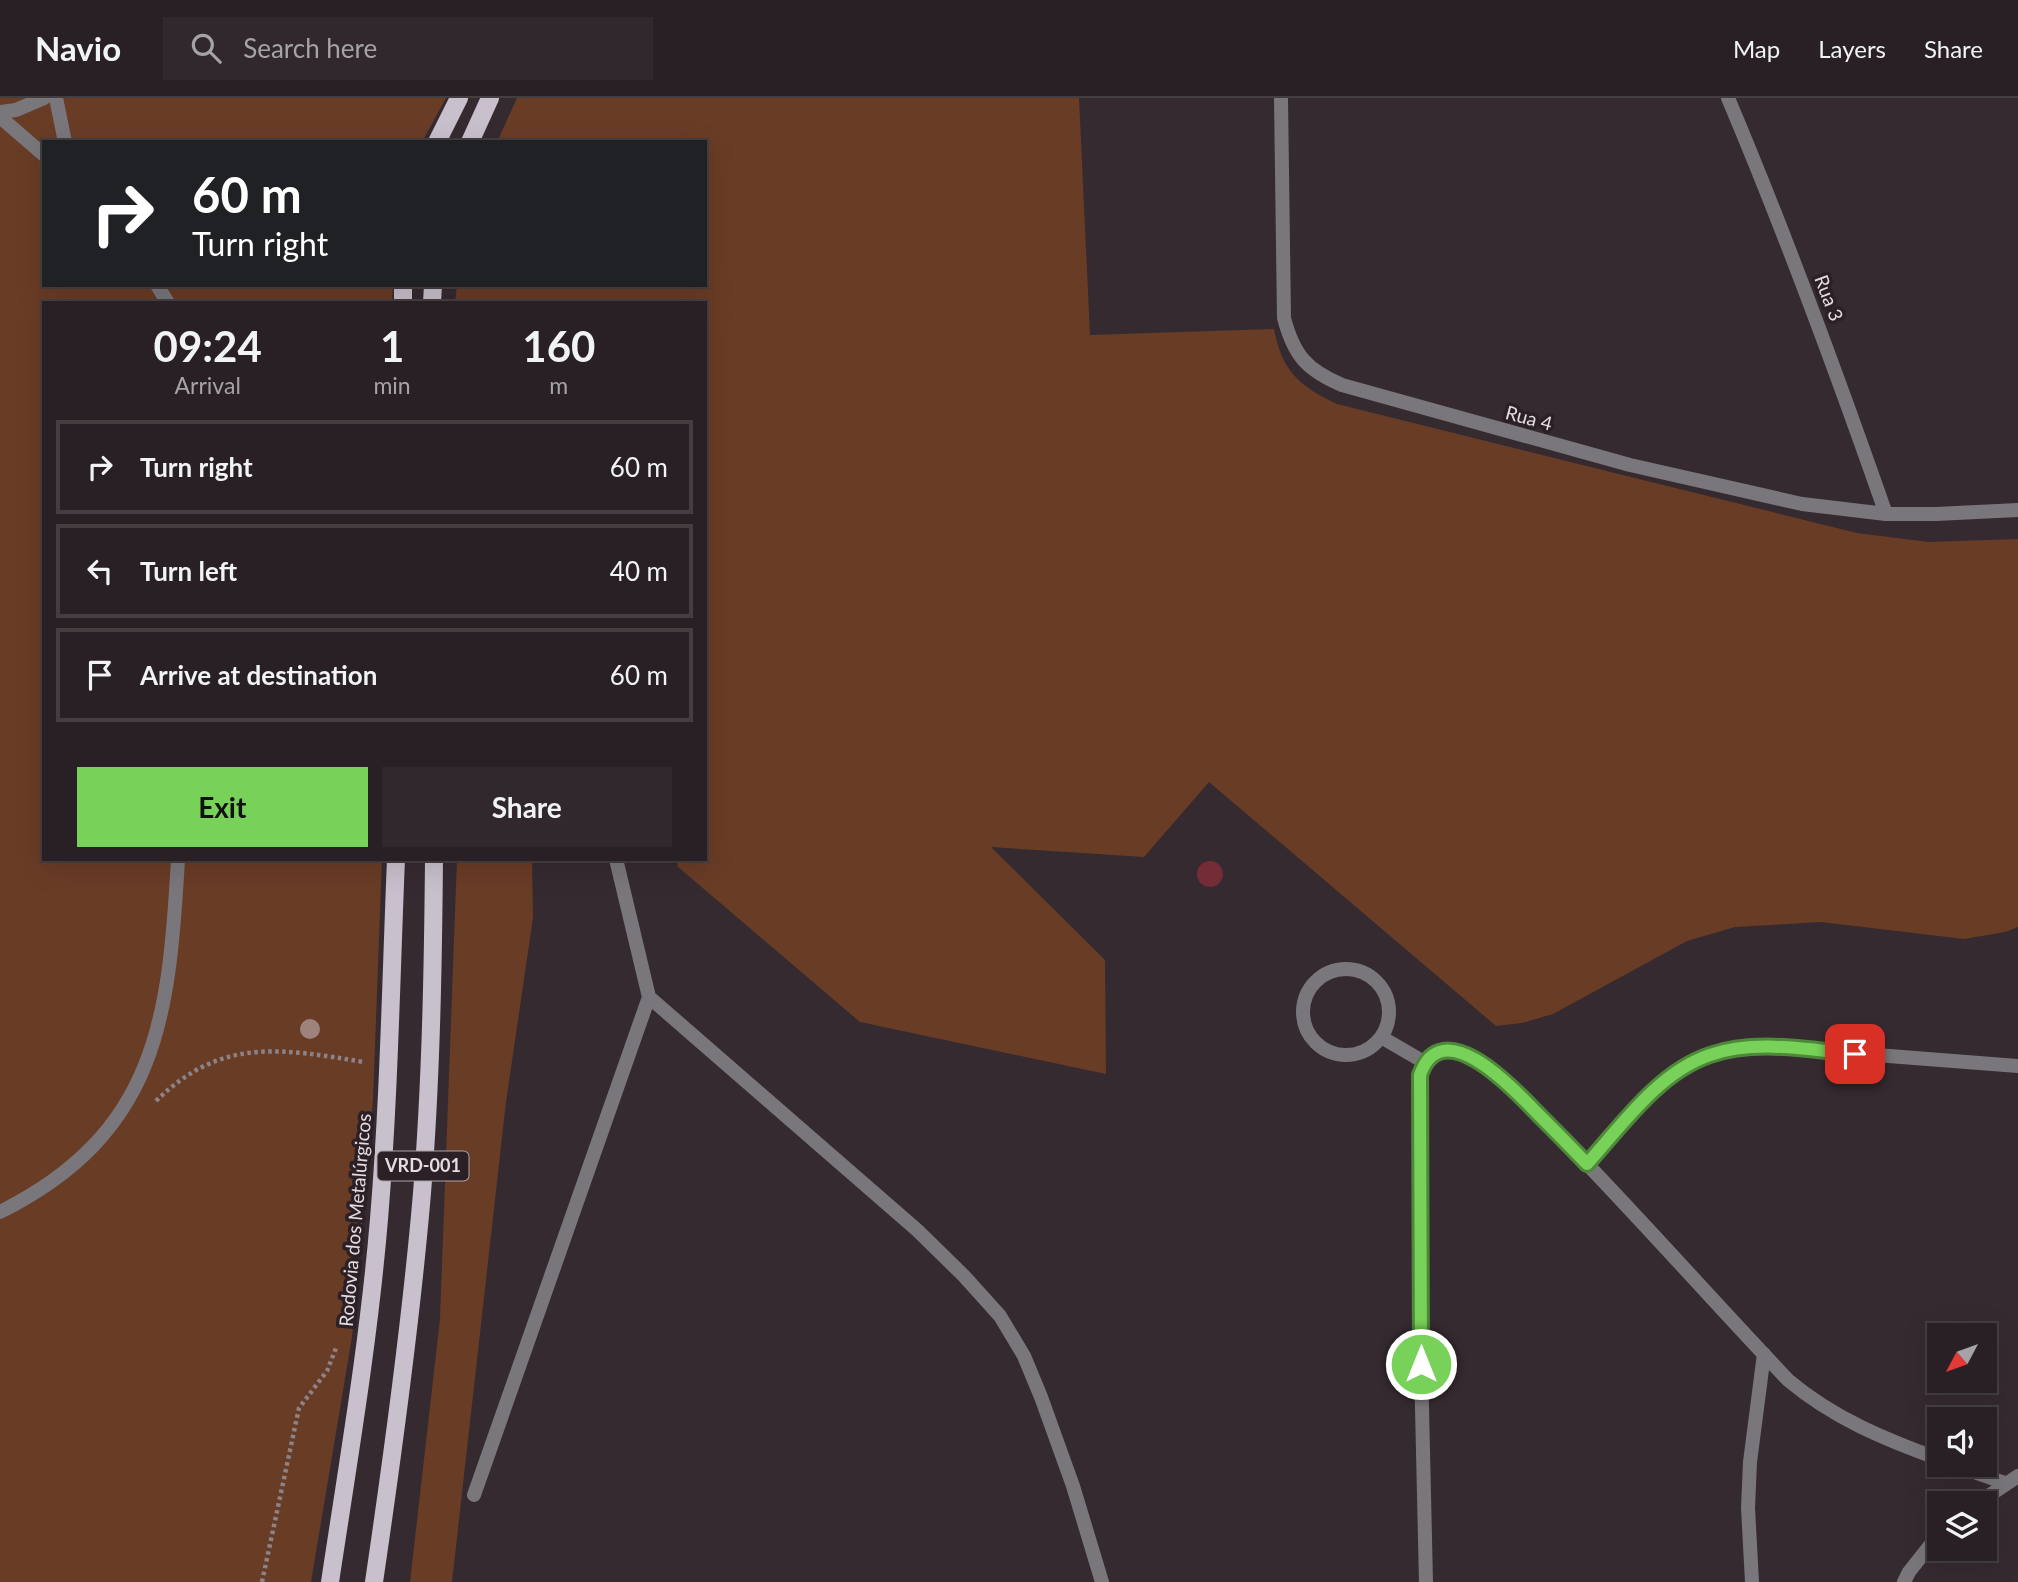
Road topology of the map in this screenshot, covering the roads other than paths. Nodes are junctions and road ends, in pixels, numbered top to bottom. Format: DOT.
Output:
graph roads {
  1 [pos="44,98"];
  2 [pos="56,98"];
  3 [pos="459,98"];
  4 [pos="490,98"];
  5 [pos="1281,98"];
  6 [pos="1728,98"];
  7 [pos="0,115"];
  8 [pos="65,140"];
  9 [pos="438,140"];
  10 [pos="471,140"];
  11 [pos="42,153"];
  12 [pos="2018,510"];
  13 [pos="1886,514"];
  14 [pos="178,861"];
  15 [pos="396,861"];
  16 [pos="434,861"];
  17 [pos="616,861"];
  18 [pos="649,997"];
  19 [pos="1381,1037"];
  20 [pos="1424,1062"];
  21 [pos="2018,1066"];
  22 [pos="1587,1164"];
  23 [pos="0,1212"];
  24 [pos="1763,1354"];
  25 [pos="1927,1454"];
  26 [pos="2011,1480"];
  27 [pos="1995,1491"];
  28 [pos="474,1495"];
  29 [pos="1927,1549"];
  30 [pos="330,1582"];
  31 [pos="374,1582"];
  32 [pos="1102,1582"];
  33 [pos="1426,1582"];
  34 [pos="1752,1582"];
  35 [pos="1903,1582"];
  1 -- 7 [label="street"];
  2 -- 8 [label="street"];
  3 -- 9 [label="main road"];
  4 -- 10 [label="main road"];
  5 -- 13 [label="street, Rua 4"];
  6 -- 13 [label="street, Rua 3"];
  7 -- 11 [label="street"];
  12 -- 13 [label="street, Rua 4"];
  14 -- 23 [label="street"];
  15 -- 30 [label="main road, Rodovia dos Metalúrgicos / VRD-001"];
  16 -- 31 [label="main road, VRD-001"];
  17 -- 18 [label="street"];
  18 -- 28 [label="street"];
  18 -- 32 [label="street"];
  19 -- 19 [label="street"];
  19 -- 20 [label="street"];
  20 -- 22 [label="street"];
  20 -- 33 [label="street"];
  21 -- 22 [label="street"];
  22 -- 24 [label="street"];
  24 -- 25 [label="street"];
  24 -- 34 [label="street"];
  26 -- 27 [label="street"];
  29 -- 35 [label="street"];
}
